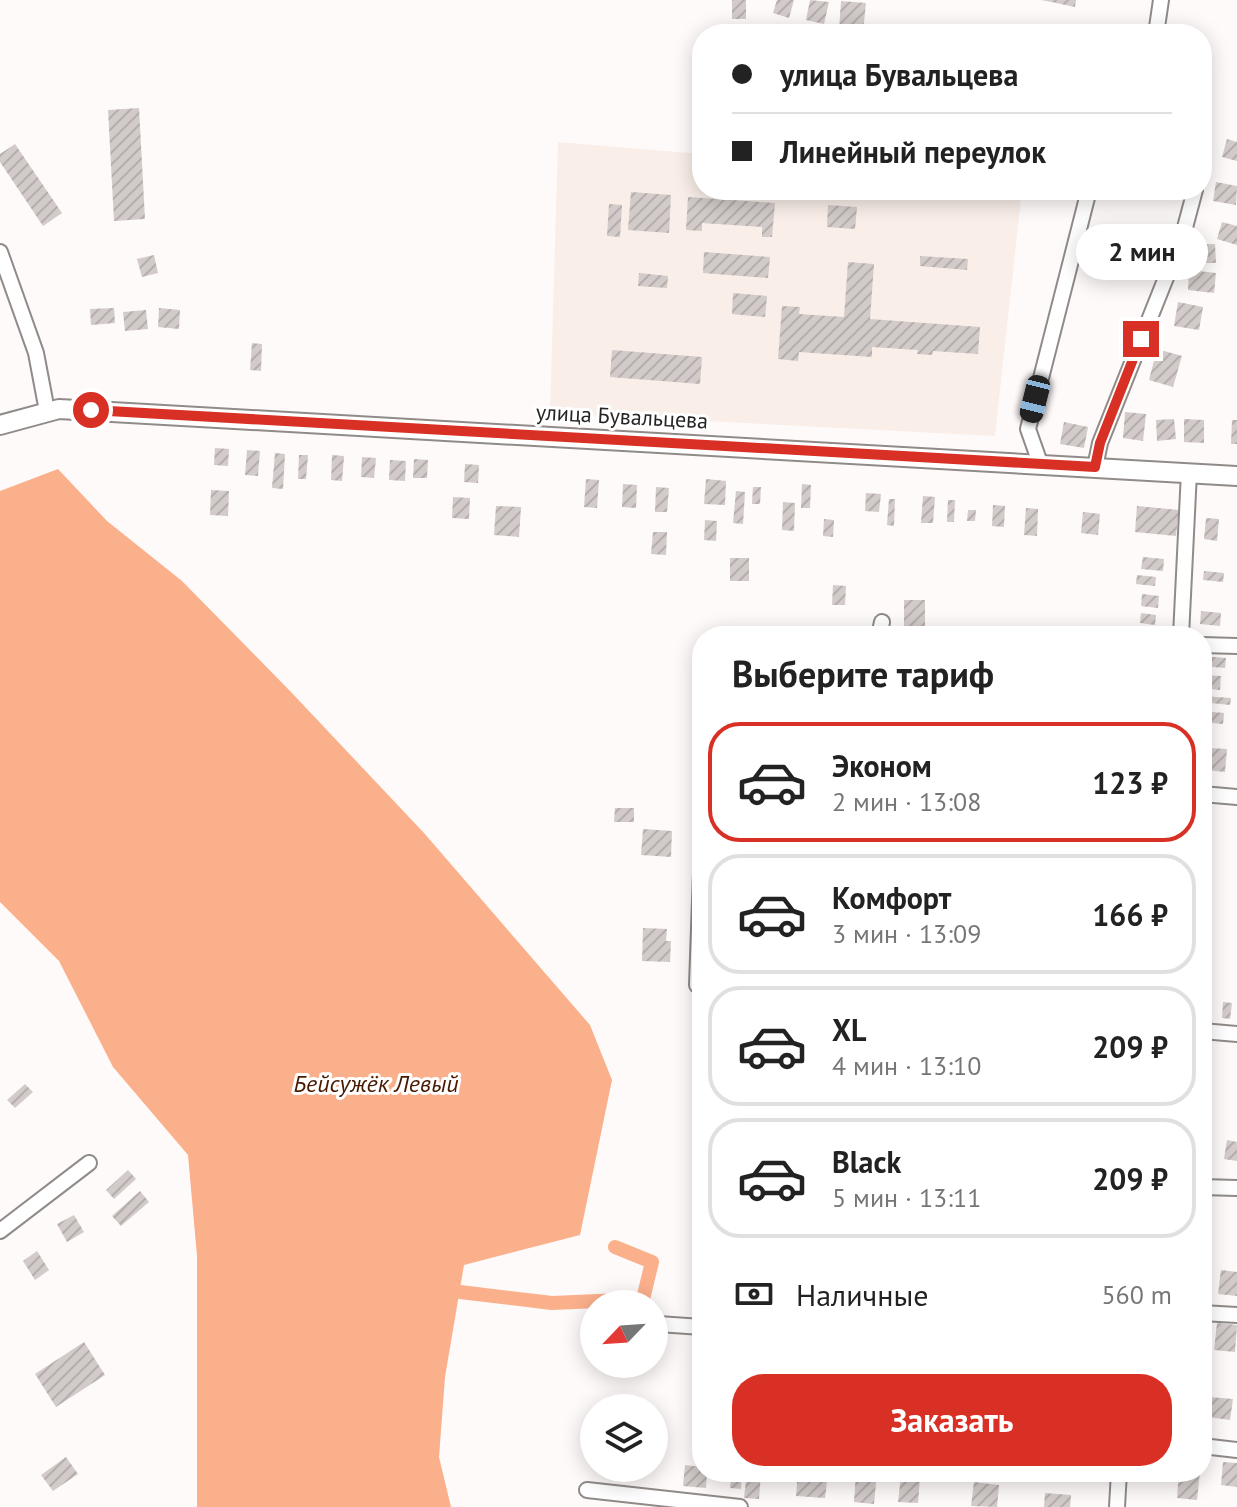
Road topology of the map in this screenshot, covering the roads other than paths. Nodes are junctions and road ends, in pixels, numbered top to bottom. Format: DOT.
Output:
graph roads {
  1 [pos="1161,0"];
  2 [pos="1157,24"];
  3 [pos="1086,200"];
  4 [pos="1192,200"];
  5 [pos="0,252"];
  6 [pos="47,411"];
  7 [pos="2,423"];
  8 [pos="1040,463"];
  9 [pos="1095,467"];
  10 [pos="1189,472"];
  11 [pos="1237,476"];
  12 [pos="1181,626"];
  13 [pos="1212,645"];
  14 [pos="1237,646"];
  15 [pos="1212,795"];
  16 [pos="1237,797"];
  17 [pos="1212,1032"];
  18 [pos="1237,1034"];
  19 [pos="89,1163"];
  20 [pos="1212,1187"];
  21 [pos="1237,1188"];
  22 [pos="0,1231"];
  23 [pos="1212,1314"];
  24 [pos="1237,1315"];
  25 [pos="668,1325"];
  26 [pos="692,1326"];
  27 [pos="1212,1447"];
  28 [pos="1237,1450"];
  29 [pos="1118,1482"];
  30 [pos="587,1490"];
  31 [pos="740,1507"];
  32 [pos="1117,1507"];
  1 -- 2 [label="street"];
  3 -- 8 [label="street"];
  4 -- 9 [label="street"];
  5 -- 6 [label="street"];
  6 -- 7 [label="street, улица Бувальцева"];
  6 -- 8 [label="street, улица Бувальцева"];
  8 -- 9 [label="street, улица Бувальцева"];
  9 -- 10 [label="street, улица Бувальцева"];
  10 -- 11 [label="street, улица Бувальцева"];
  10 -- 12 [label="street"];
  13 -- 14 [label="street"];
  15 -- 16 [label="street"];
  17 -- 18 [label="street"];
  19 -- 22 [label="street"];
  20 -- 21 [label="street"];
  23 -- 24 [label="street"];
  25 -- 26 [label="street"];
  27 -- 28 [label="street"];
  29 -- 32 [label="street"];
  30 -- 31 [label="street"];
}
